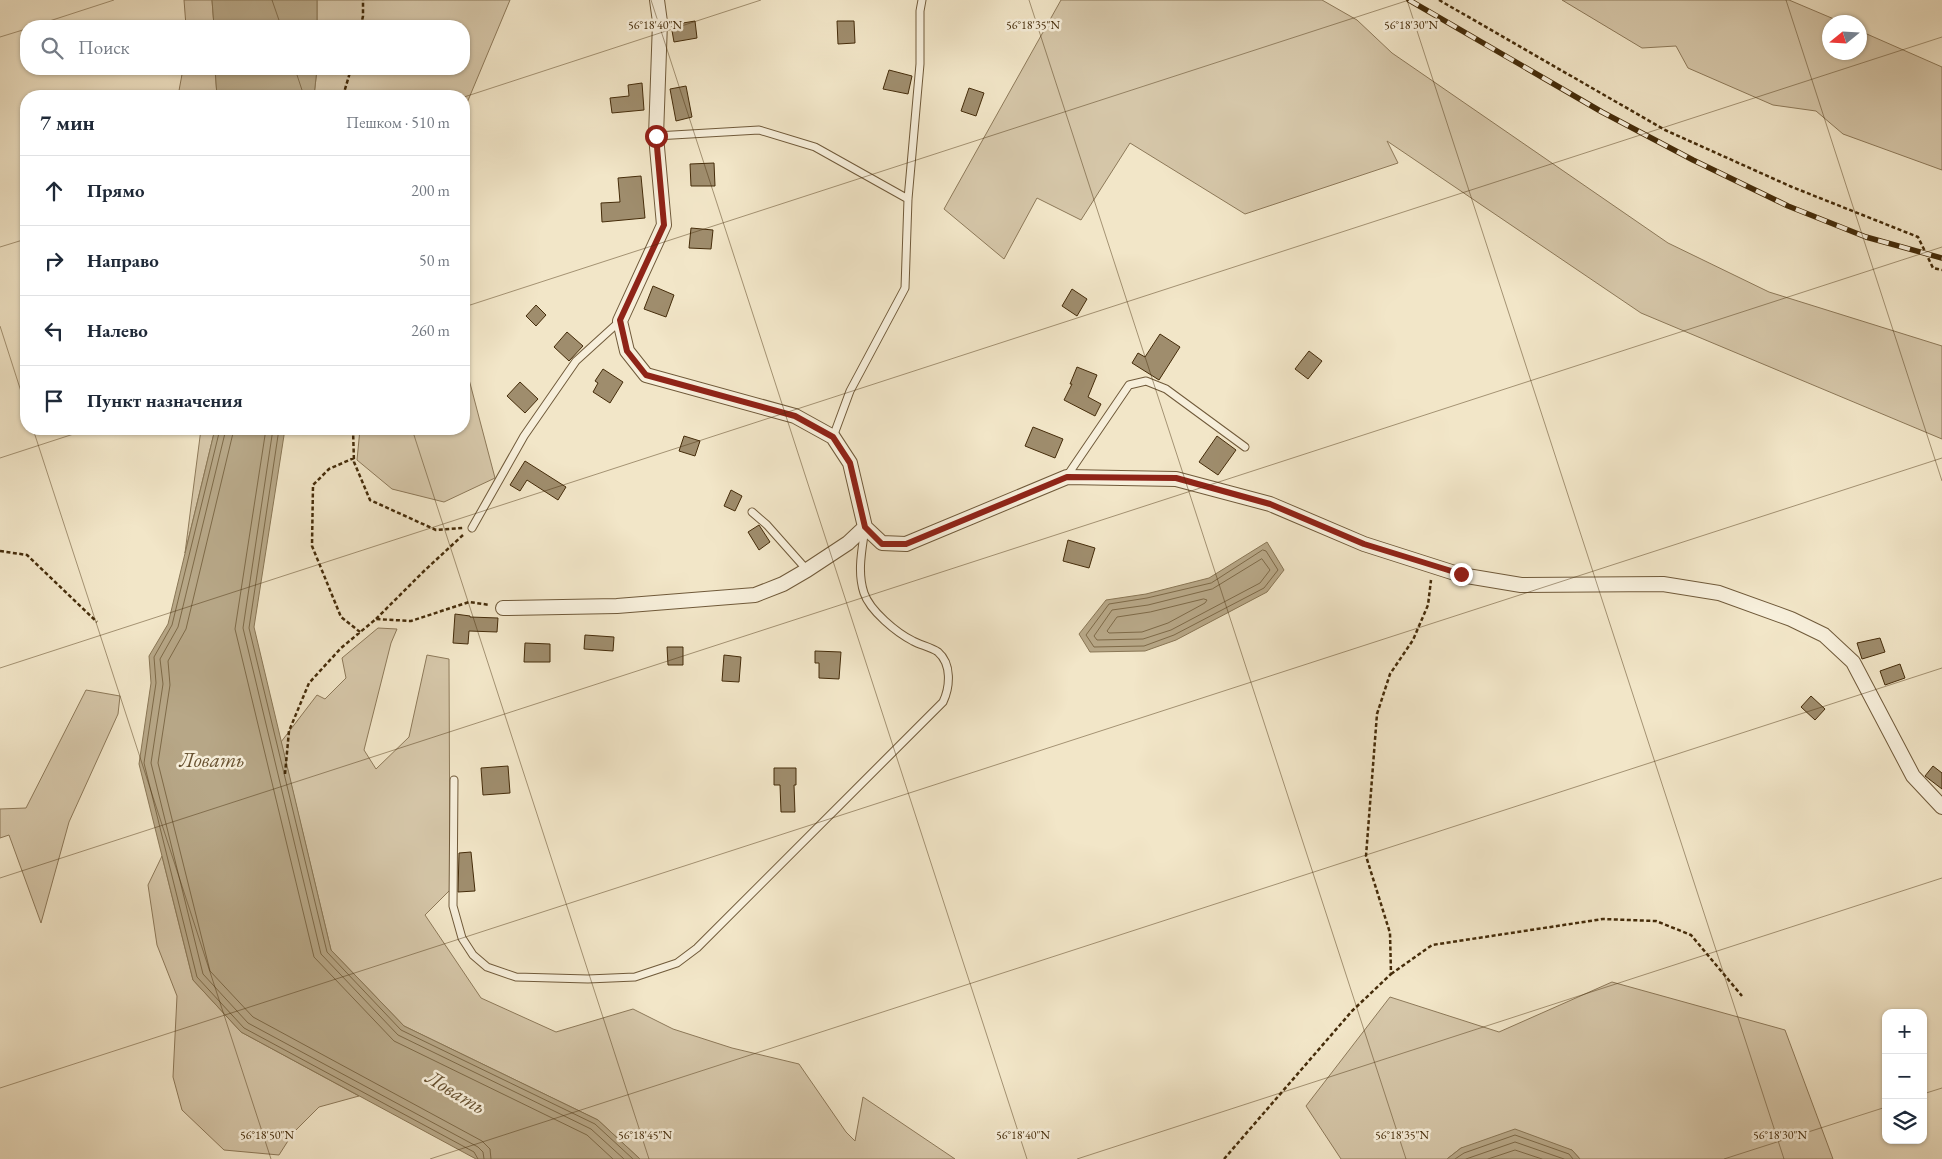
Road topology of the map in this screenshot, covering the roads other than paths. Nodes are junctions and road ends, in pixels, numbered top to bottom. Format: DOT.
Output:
graph roads {
  1 [pos="657,0"];
  2 [pos="922,0"];
  3 [pos="656,136"];
  4 [pos="908,199"];
  5 [pos="620,320"];
  6 [pos="833,437"];
  7 [pos="1245,447"];
  8 [pos="1067,477"];
  9 [pos="752,512"];
  10 [pos="865,527"];
  11 [pos="472,528"];
  12 [pos="807,570"];
  13 [pos="503,608"];
  14 [pos="454,780"];
  15 [pos="1942,807"];
  1 -- 3 [label="street"];
  2 -- 4 [label="lane"];
  3 -- 4 [label="lane"];
  3 -- 5 [label="street"];
  4 -- 6 [label="lane"];
  5 -- 6 [label="street"];
  5 -- 11 [label="lane"];
  6 -- 10 [label="street"];
  7 -- 8 [label="lane"];
  8 -- 10 [label="street"];
  8 -- 15 [label="street"];
  9 -- 12 [label="lane"];
  10 -- 12 [label="street"];
  10 -- 14 [label="lane"];
  12 -- 13 [label="street"];
}
